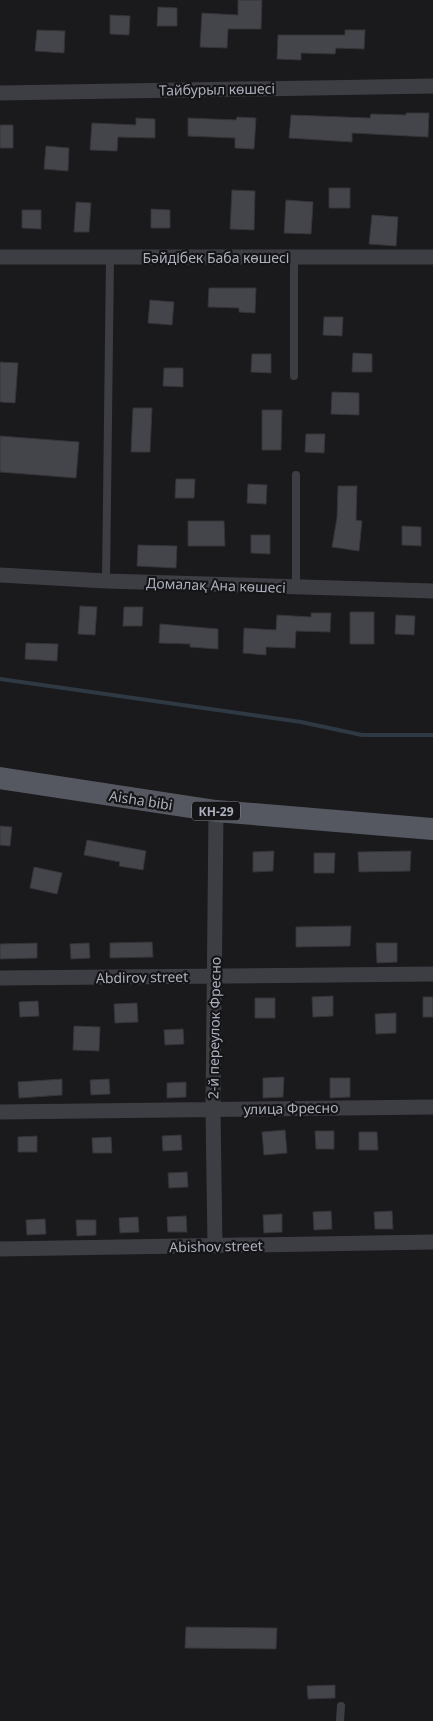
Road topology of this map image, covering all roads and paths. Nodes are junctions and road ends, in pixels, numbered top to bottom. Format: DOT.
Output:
graph roads {
  1 [pos="433,86"];
  2 [pos="0,93"];
  3 [pos="0,257"];
  4 [pos="294,257"];
  5 [pos="433,257"];
  6 [pos="110,258"];
  7 [pos="294,376"];
  8 [pos="296,475"];
  9 [pos="0,575"];
  10 [pos="106,582"];
  11 [pos="296,588"];
  12 [pos="433,590"];
  13 [pos="0,778"];
  14 [pos="216,811"];
  15 [pos="433,830"];
  16 [pos="433,974"];
  17 [pos="215,976"];
  18 [pos="0,978"];
  19 [pos="433,1107"];
  20 [pos="213,1109"];
  21 [pos="0,1112"];
  22 [pos="433,1242"];
  23 [pos="215,1246"];
  24 [pos="0,1249"];
  25 [pos="341,1706"];
  26 [pos="340,1721"];
  1 -- 2 [label="street, Тайбурыл көшесі"];
  3 -- 6 [label="street, Бәйдібек Баба көшесі"];
  4 -- 5 [label="street, Бәйдібек Баба көшесі"];
  4 -- 6 [label="street, Бәйдібек Баба көшесі"];
  4 -- 7 [label="lane"];
  6 -- 10 [label="lane"];
  8 -- 11 [label="lane"];
  9 -- 10 [label="street, Домалақ Ана көшесі"];
  10 -- 11 [label="street, Домалақ Ана көшесі"];
  11 -- 12 [label="street, Домалақ Ана көшесі"];
  13 -- 14 [label="main road, Aisha bibi / КН-29"];
  14 -- 15 [label="main road, Aisha bibi / КН-29"];
  14 -- 17 [label="street, 2-й переулок Фресно"];
  16 -- 17 [label="street, Abdirov street"];
  17 -- 18 [label="street, Abdirov street"];
  17 -- 20 [label="street, 2-й переулок Фресно"];
  19 -- 20 [label="street, улица Фресно"];
  20 -- 21 [label="street, улица Фресно"];
  20 -- 23 [label="street, 2-й переулок Фресно"];
  22 -- 23 [label="street, Abishov street"];
  23 -- 24 [label="street, Abishov street"];
  25 -- 26 [label="lane"];
}
